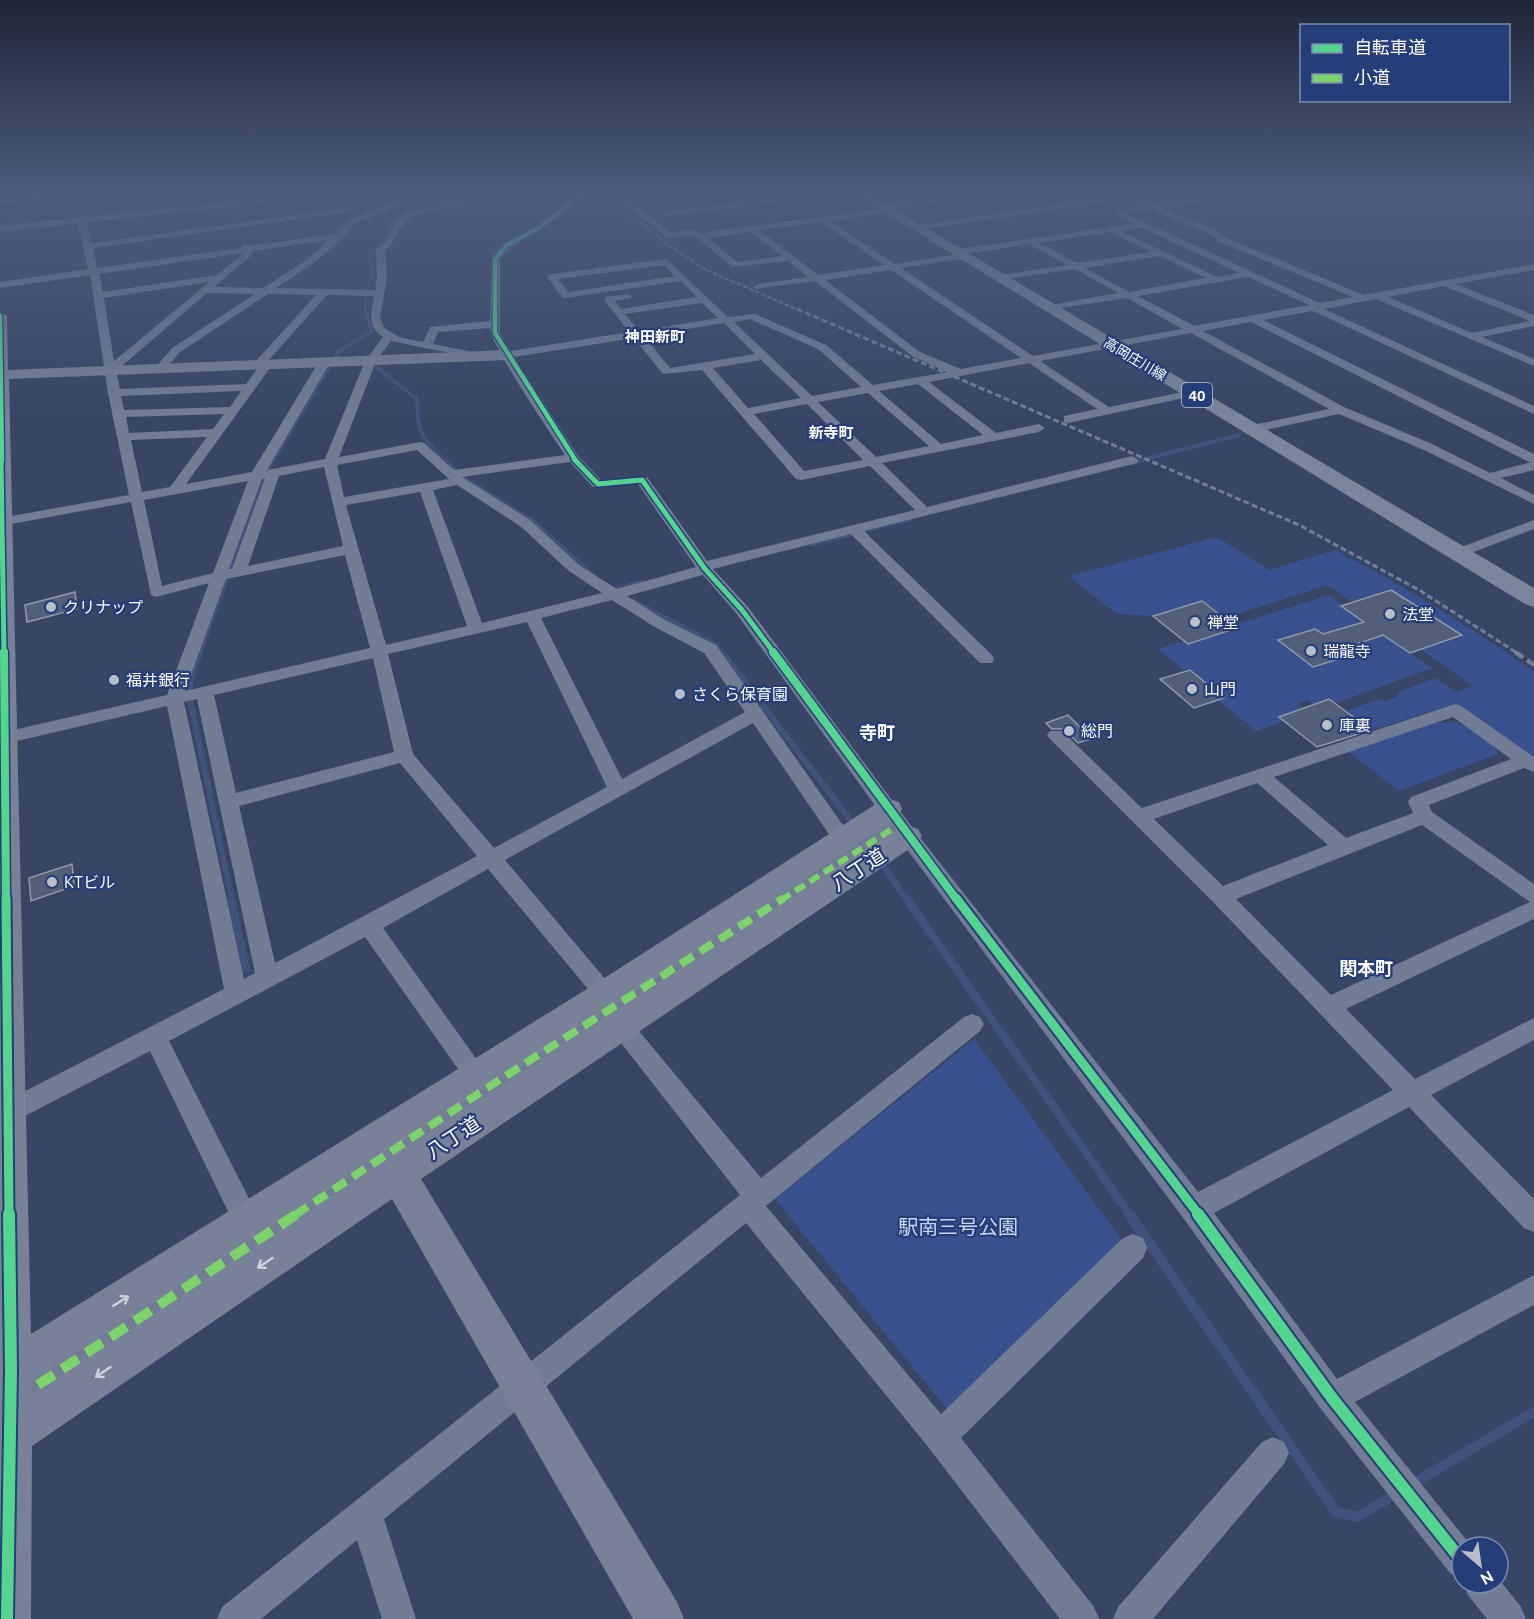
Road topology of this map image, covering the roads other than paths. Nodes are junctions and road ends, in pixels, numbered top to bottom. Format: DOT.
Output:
graph roads {
  1 [pos="103,269"];
  2 [pos="231,269"];
  3 [pos="299,269"];
  4 [pos="381,269"];
  5 [pos="495,269"];
  6 [pos="616,269"];
  7 [pos="673,269"];
  8 [pos="805,269"];
  9 [pos="874,269"];
  10 [pos="894,269"];
  11 [pos="986,269"];
  12 [pos="1066,269"];
  13 [pos="1080,269"];
  14 [pos="1193,269"];
  15 [pos="1237,269"];
  16 [pos="1293,269"];
  17 [pos="92,271"];
  18 [pos="1530,271"];
  19 [pos="1249,274"];
  20 [pos="221,277"];
  21 [pos="683,278"];
  22 [pos="817,278"];
  23 [pos="1002,278"];
  24 [pos="1217,280"];
  25 [pos="1446,284"];
  26 [pos="0,285"];
  27 [pos="693,287"];
  28 [pos="758,287"];
  29 [pos="205,290"];
  30 [pos="265,290"];
  31 [pos="324,292"];
  32 [pos="377,293"];
  33 [pos="1128,295"];
  34 [pos="99,296"];
  35 [pos="1378,296"];
  36 [pos="1300,297"];
  37 [pos="1365,298"];
  38 [pos="706,299"];
  39 [pos="1277,301"];
  40 [pos="1317,307"];
  41 [pos="1051,308"];
  42 [pos="618,312"];
  43 [pos="0,316"];
  44 [pos="1187,318"];
  45 [pos="726,319"];
  46 [pos="1253,319"];
  47 [pos="1175,320"];
  48 [pos="1534,321"];
  49 [pos="495,324"];
  50 [pos="1194,329"];
  51 [pos="635,333"];
  52 [pos="389,336"];
  53 [pos="1472,336"];
  54 [pos="1110,344"];
  55 [pos="427,346"];
  56 [pos="507,355"];
  57 [pos="479,356"];
  58 [pos="765,356"];
  59 [pos="1028,359"];
  60 [pos="371,361"];
  61 [pos="324,363"];
  62 [pos="1534,363"];
  63 [pos="262,365"];
  64 [pos="705,366"];
  65 [pos="161,368"];
  66 [pos="110,370"];
  67 [pos="958,372"];
  68 [pos="1,375"];
  69 [pos="920,380"];
  70 [pos="250,387"];
  71 [pos="871,389"];
  72 [pos="114,393"];
  73 [pos="1193,393"];
  74 [pos="810,400"];
  75 [pos="233,410"];
  76 [pos="1340,410"];
  77 [pos="1534,410"];
  78 [pos="1107,411"];
  79 [pos="746,412"];
  80 [pos="119,414"];
  81 [pos="1068,419"];
  82 [pos="1039,428"];
  83 [pos="1252,429"];
  84 [pos="216,433"];
  85 [pos="124,437"];
  86 [pos="993,437"];
  87 [pos="938,448"];
  88 [pos="573,458"];
  89 [pos="1534,459"];
  90 [pos="1132,460"];
  91 [pos="872,462"];
  92 [pos="330,463"];
  93 [pos="1534,466"];
  94 [pos="273,474"];
  95 [pos="256,476"];
  96 [pos="1489,477"];
  97 [pos="455,478"];
  98 [pos="425,487"];
  99 [pos="174,491"];
  100 [pos="137,497"];
  101 [pos="1534,500"];
  102 [pos="338,502"];
  103 [pos="923,510"];
  104 [pos="0,522"];
  105 [pos="1534,524"];
  106 [pos="853,528"];
  107 [pos="352,549"];
  108 [pos="1458,553"];
  109 [pos="705,569"];
  110 [pos="238,572"];
  111 [pos="219,576"];
  112 [pos="611,594"];
  113 [pos="1534,599"];
  114 [pos="532,616"];
  115 [pos="476,628"];
  116 [pos="379,650"];
  117 [pos="986,658"];
  118 [pos="203,692"];
  119 [pos="175,697"];
  120 [pos="756,714"];
  121 [pos="1056,735"];
  122 [pos="3,738"];
  123 [pos="404,756"];
  124 [pos="1530,763"];
  125 [pos="1260,775"];
  126 [pos="618,789"];
  127 [pos="227,802"];
  128 [pos="1424,816"];
  129 [pos="1138,817"];
  130 [pos="899,823"];
  131 [pos="842,838"];
  132 [pos="1344,848"];
  133 [pos="493,859"];
  134 [pos="1220,896"];
  135 [pos="1534,896"];
  136 [pos="1534,909"];
  137 [pos="369,925"];
  138 [pos="267,977"];
  139 [pos="236,993"];
  140 [pos="606,994"];
  141 [pos="1328,1007"];
  142 [pos="972,1024"];
  143 [pos="622,1027"];
  144 [pos="1534,1028"];
  145 [pos="155,1037"];
  146 [pos="476,1077"];
  147 [pos="1412,1093"];
  148 [pos="4,1115"];
  149 [pos="380,1137"];
  150 [pos="398,1173"];
  151 [pos="753,1200"];
  152 [pos="1194,1209"];
  153 [pos="1534,1218"];
  154 [pos="248,1222"];
  155 [pos="1133,1248"];
  156 [pos="1534,1289"];
  157 [pos="16,1378"];
  158 [pos="523,1386"];
  159 [pos="1332,1398"];
  160 [pos="940,1437"];
  161 [pos="5,1439"];
  162 [pos="1273,1453"];
  163 [pos="364,1512"];
  164 [pos="1450,1545"];
  165 [pos="1490,1595"];
  166 [pos="7,1619"];
  167 [pos="234,1619"];
  168 [pos="399,1619"];
  169 [pos="660,1619"];
  170 [pos="1082,1619"];
  171 [pos="1130,1619"];
  172 [pos="1509,1619"];
  1 -- 17 [label="street"];
  2 -- 20 [label="street"];
  3 -- 30 [label="street"];
  4 -- 32 [label="street"];
  5 -- 49 [label="street"];
  6 -- 21 [label="street"];
  7 -- 21 [label="street"];
  8 -- 22 [label="street"];
  9 -- 22 [label="street"];
  10 -- 59 [label="street"];
  11 -- 23 [label="main road, 高岡庄川線 / 40"];
  12 -- 23 [label="street"];
  13 -- 33 [label="street"];
  14 -- 24 [label="street"];
  15 -- 19 [label="street"];
  16 -- 37 [label="street"];
  17 -- 26 [label="street"];
  17 -- 34 [label="street"];
  18 -- 25 [label="street"];
  19 -- 24 [label="street"];
  19 -- 36 [label="street"];
  20 -- 29 [label="street"];
  20 -- 34 [label="street"];
  21 -- 27 [label="street"];
  22 -- 28 [label="street"];
  22 -- 67 [label="street"];
  23 -- 41 [label="main road, 高岡庄川線 / 40"];
  24 -- 33 [label="street"];
  25 -- 35 [label="street"];
  25 -- 48 [label="street"];
  27 -- 38 [label="street"];
  27 -- 42 [label="street"];
  29 -- 30 [label="street"];
  29 -- 66 [label="street"];
  30 -- 31 [label="street"];
  30 -- 65 [label="street"];
  31 -- 32 [label="street"];
  31 -- 63 [label="street"];
  32 -- 52 [label="street"];
  33 -- 41 [label="street"];
  33 -- 47 [label="street"];
  34 -- 66 [label="street"];
  35 -- 37 [label="street"];
  35 -- 53 [label="street"];
  36 -- 39 [label="street"];
  36 -- 40 [label="street"];
  37 -- 40 [label="street"];
  38 -- 42 [label="street"];
  38 -- 45 [label="street"];
  40 -- 46 [label="street"];
  40 -- 77 [label="street"];
  41 -- 54 [label="main road, 高岡庄川線 / 40"];
  42 -- 51 [label="street"];
  43 -- 68 [label="street"];
  44 -- 47 [label="street"];
  45 -- 51 [label="street"];
  45 -- 58 [label="street"];
  45 -- 71 [label="street"];
  46 -- 50 [label="street"];
  46 -- 89 [label="street"];
  47 -- 50 [label="street"];
  48 -- 53 [label="street"];
  49 -- 55 [label="street"];
  49 -- 56 [label="street"];
  50 -- 54 [label="street"];
  50 -- 76 [label="street"];
  51 -- 56 [label="street"];
  51 -- 64 [label="street"];
  52 -- 55 [label="street"];
  52 -- 60 [label="street"];
  53 -- 62 [label="street"];
  54 -- 59 [label="street"];
  54 -- 73 [label="main road, 高岡庄川線 / 40"];
  55 -- 57 [label="street"];
  56 -- 57 [label="street"];
  56 -- 88 [label="street"];
  57 -- 60 [label="street"];
  58 -- 64 [label="street"];
  58 -- 74 [label="street"];
  59 -- 67 [label="street"];
  59 -- 78 [label="street"];
  60 -- 61 [label="street"];
  60 -- 92 [label="street"];
  61 -- 63 [label="street"];
  61 -- 95 [label="street"];
  63 -- 65 [label="street"];
  63 -- 70 [label="street"];
  64 -- 79 [label="street"];
  65 -- 66 [label="street"];
  66 -- 68 [label="street"];
  66 -- 72 [label="street"];
  67 -- 69 [label="street"];
  68 -- 104 [label="street"];
  69 -- 71 [label="street"];
  69 -- 86 [label="street"];
  70 -- 72 [label="street"];
  70 -- 75 [label="street"];
  71 -- 74 [label="street"];
  71 -- 87 [label="street"];
  72 -- 80 [label="street"];
  73 -- 78 [label="street"];
  73 -- 83 [label="main road, 高岡庄川線 / 40"];
  74 -- 79 [label="street"];
  74 -- 91 [label="street"];
  75 -- 80 [label="street"];
  75 -- 84 [label="street"];
  76 -- 83 [label="street"];
  76 -- 96 [label="street"];
  78 -- 81 [label="street"];
  79 -- 91 [label="street"];
  80 -- 85 [label="street"];
  82 -- 86 [label="street"];
  83 -- 108 [label="main road, 高岡庄川線 / 40"];
  84 -- 85 [label="street"];
  84 -- 99 [label="street"];
  85 -- 100 [label="street"];
  86 -- 87 [label="street"];
  87 -- 91 [label="street"];
  88 -- 97 [label="street"];
  88 -- 109 [label="street"];
  90 -- 103 [label="street"];
  91 -- 103 [label="street"];
  92 -- 94 [label="street"];
  92 -- 97 [label="street"];
  92 -- 102 [label="street"];
  93 -- 96 [label="street"];
  94 -- 95 [label="street"];
  94 -- 110 [label="street"];
  95 -- 99 [label="street"];
  95 -- 111 [label="street"];
  96 -- 101 [label="street"];
  97 -- 98 [label="street"];
  97 -- 112 [label="street"];
  98 -- 102 [label="street"];
  98 -- 115 [label="street"];
  99 -- 100 [label="street"];
  100 -- 104 [label="street"];
  100 -- 111 [label="street"];
  102 -- 107 [label="street"];
  103 -- 106 [label="street"];
  104 -- 122 [label="street"];
  105 -- 108 [label="street"];
  106 -- 109 [label="street"];
  106 -- 117 [label="street"];
  107 -- 110 [label="street"];
  107 -- 116 [label="street"];
  108 -- 113 [label="main road, 高岡庄川線 / 40"];
  109 -- 112 [label="street"];
  109 -- 130 [label="street"];
  110 -- 111 [label="street"];
  111 -- 119 [label="street"];
  112 -- 114 [label="street"];
  112 -- 120 [label="street"];
  114 -- 115 [label="street"];
  114 -- 126 [label="street"];
  115 -- 116 [label="street"];
  116 -- 118 [label="street"];
  116 -- 123 [label="street"];
  118 -- 119 [label="street"];
  118 -- 127 [label="street"];
  119 -- 122 [label="street"];
  119 -- 139 [label="street"];
  120 -- 126 [label="street"];
  120 -- 131 [label="street"];
  121 -- 129 [label="street"];
  122 -- 148 [label="street"];
  123 -- 127 [label="street"];
  123 -- 133 [label="street"];
  124 -- 125 [label="street"];
  124 -- 128 [label="street"];
  125 -- 129 [label="street"];
  125 -- 132 [label="street"];
  126 -- 133 [label="street"];
  127 -- 138 [label="street"];
  128 -- 132 [label="street"];
  128 -- 135 [label="street"];
  129 -- 134 [label="street"];
  130 -- 131 [label="street, 八丁道"];
  130 -- 143 [label="street, 八丁道"];
  130 -- 152 [label="street"];
  130 -- 157 [label="street"];
  131 -- 140 [label="street, 八丁道"];
  132 -- 134 [label="street"];
  133 -- 137 [label="street"];
  133 -- 140 [label="street"];
  134 -- 141 [label="street"];
  136 -- 141 [label="street"];
  137 -- 138 [label="street"];
  137 -- 146 [label="street"];
  138 -- 139 [label="street"];
  139 -- 145 [label="street"];
  140 -- 146 [label="street, 八丁道"];
  141 -- 147 [label="street"];
  142 -- 151 [label="street"];
  143 -- 150 [label="street, 八丁道"];
  143 -- 151 [label="street"];
  144 -- 147 [label="street"];
  145 -- 148 [label="street"];
  145 -- 154 [label="street"];
  146 -- 149 [label="street, 八丁道"];
  147 -- 152 [label="street"];
  147 -- 153 [label="street"];
  148 -- 157 [label="street"];
  149 -- 150 [label="street"];
  149 -- 154 [label="street, 八丁道"];
  150 -- 158 [label="street"];
  150 -- 161 [label="street, 八丁道, one-way"];
  151 -- 158 [label="street"];
  151 -- 160 [label="street"];
  152 -- 159 [label="street"];
  157 -- 154 [label="street, 八丁道, one-way"];
  155 -- 160 [label="street"];
  156 -- 159 [label="street"];
  157 -- 161 [label="street"];
  158 -- 163 [label="street"];
  158 -- 169 [label="street"];
  159 -- 164 [label="street"];
  160 -- 170 [label="street"];
  161 -- 166 [label="street"];
  162 -- 171 [label="street"];
  163 -- 167 [label="street"];
  163 -- 168 [label="street"];
  165 -- 172 [label="street"];
}
